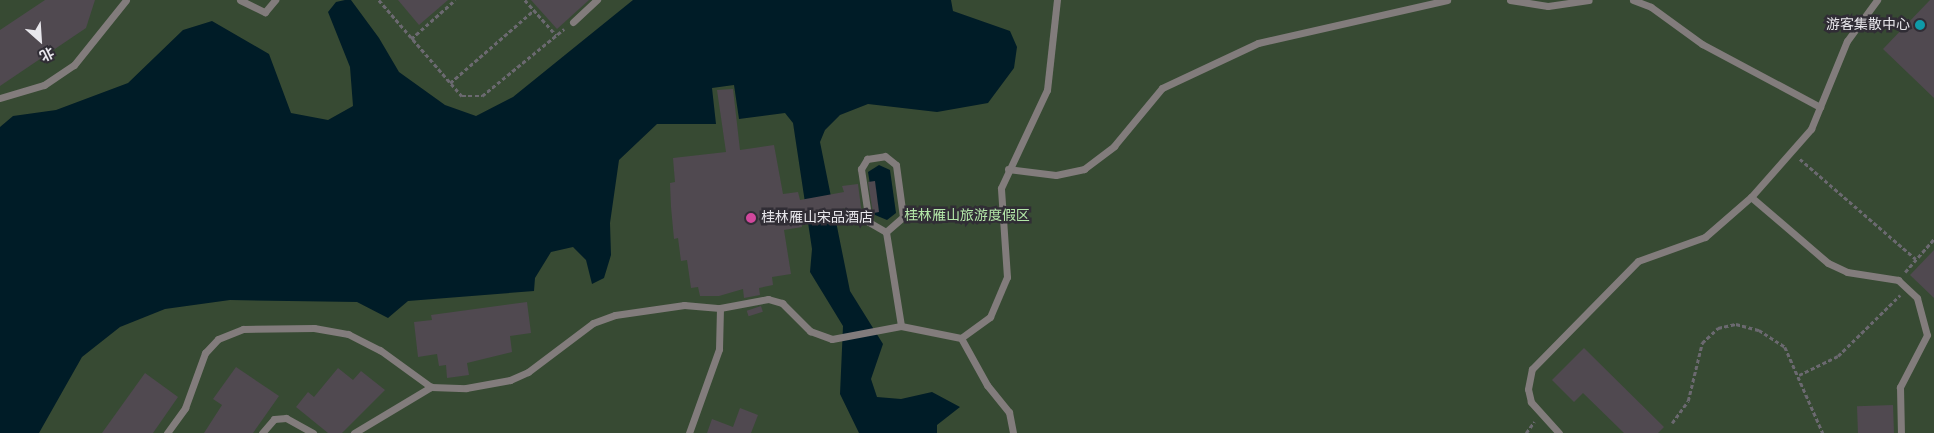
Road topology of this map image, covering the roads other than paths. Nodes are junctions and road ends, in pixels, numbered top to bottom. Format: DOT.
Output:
graph roads {
  1 [pos="126,0"];
  2 [pos="240,0"];
  3 [pos="275,0"];
  4 [pos="597,0"];
  5 [pos="1058,0"];
  6 [pos="1447,0"];
  7 [pos="1510,0"];
  8 [pos="1589,0"];
  9 [pos="1633,0"];
  10 [pos="1877,0"];
  11 [pos="573,22"];
  12 [pos="0,98"];
  13 [pos="1820,107"];
  14 [pos="1008,169"];
  15 [pos="1751,197"];
  16 [pos="886,232"];
  17 [pos="720,308"];
  18 [pos="901,326"];
  19 [pos="961,338"];
  20 [pos="431,387"];
  21 [pos="167,433"];
  22 [pos="262,433"];
  23 [pos="313,433"];
  24 [pos="354,433"];
  25 [pos="689,433"];
  26 [pos="1013,433"];
  27 [pos="1559,433"];
  28 [pos="1901,433"];
  1 -- 12 [label="lane"];
  2 -- 3 [label="lane"];
  4 -- 11 [label="lane"];
  5 -- 14 [label="lane"];
  6 -- 14 [label="lane"];
  7 -- 8 [label="lane"];
  9 -- 13 [label="lane"];
  10 -- 13 [label="lane"];
  13 -- 15 [label="lane"];
  14 -- 19 [label="lane"];
  15 -- 27 [label="lane"];
  15 -- 28 [label="lane"];
  16 -- 16 [label="lane"];
  16 -- 18 [label="lane"];
  17 -- 18 [label="lane"];
  17 -- 20 [label="lane"];
  17 -- 25 [label="lane"];
  18 -- 19 [label="lane"];
  19 -- 26 [label="lane"];
  20 -- 21 [label="lane"];
  20 -- 24 [label="lane"];
  22 -- 23 [label="lane"];
}
